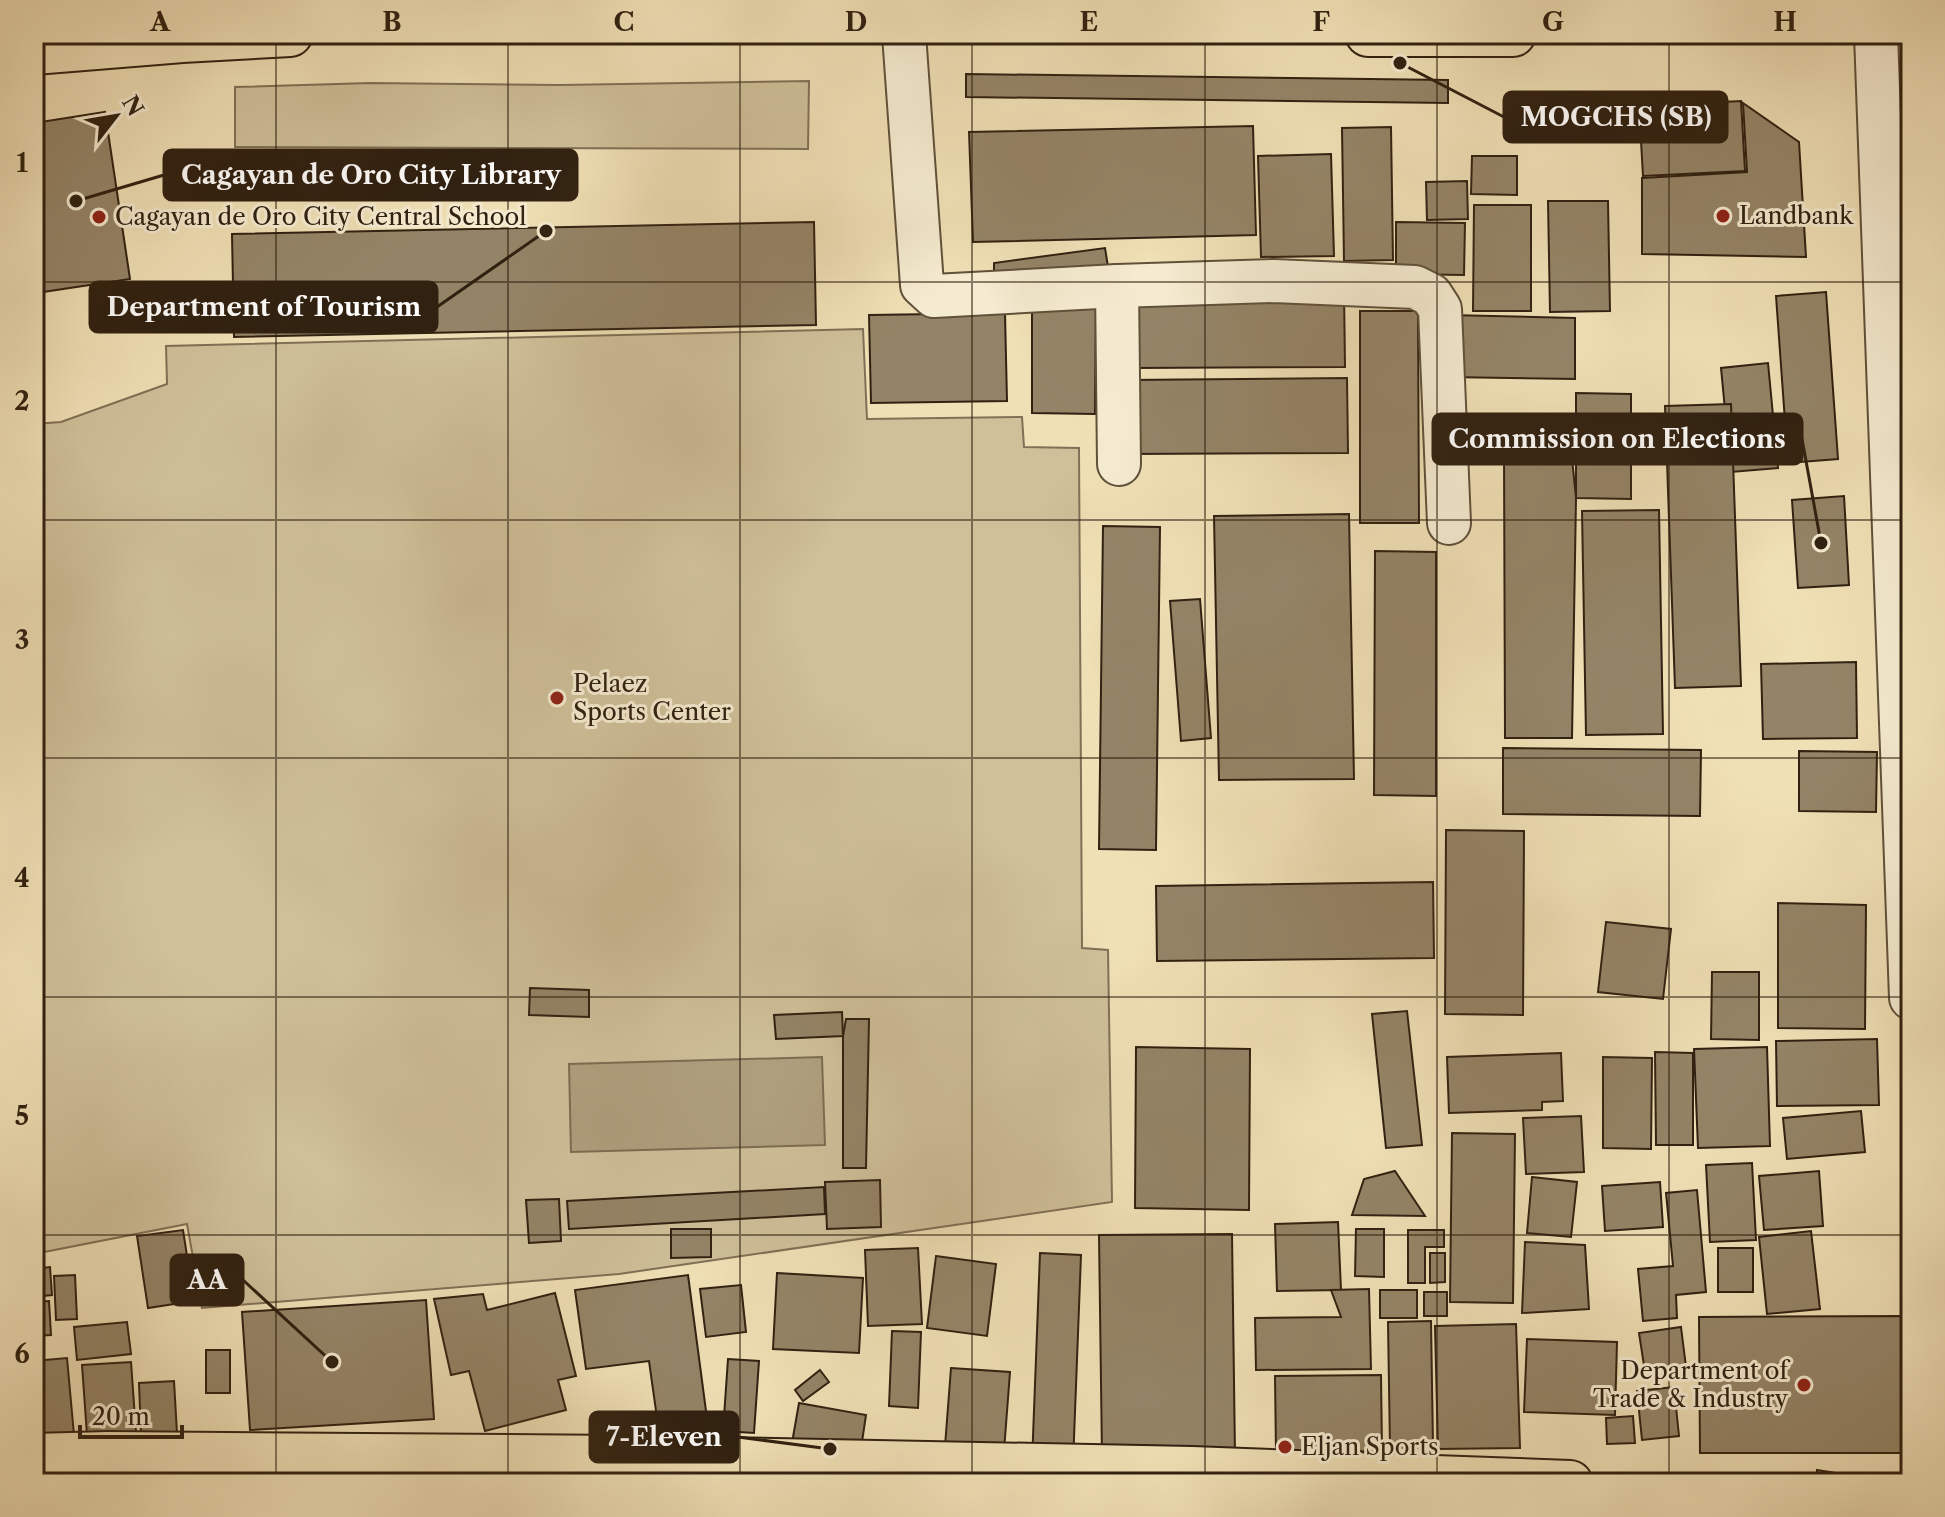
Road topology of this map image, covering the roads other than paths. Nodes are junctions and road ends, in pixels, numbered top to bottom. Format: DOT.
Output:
graph roads {
  1 [pos="290,34"];
  2 [pos="904,34"];
  3 [pos="1368,34"];
  4 [pos="1440,34"];
  5 [pos="1513,34"];
  6 [pos="1876,34"];
  7 [pos="34,52"];
  8 [pos="1117,286"];
  9 [pos="1119,464"];
  10 [pos="1449,523"];
  11 [pos="1908,859"];
  12 [pos="1911,998"];
  13 [pos="34,1456"];
  14 [pos="110,1468"];
  15 [pos="625,1471"];
  16 [pos="1192,1476"];
  17 [pos="1510,1481"];
  18 [pos="1570,1483"];
  1 -- 7 [label="main road"];
  2 -- 8 [label="street"];
  3 -- 4 [label="main road"];
  4 -- 5 [label="main road"];
  6 -- 11 [label="street"];
  8 -- 9 [label="street"];
  8 -- 10 [label="street"];
  11 -- 12 [label="street"];
  13 -- 14 [label="main road"];
  14 -- 15 [label="main road"];
  15 -- 16 [label="main road"];
  16 -- 17 [label="main road"];
  17 -- 18 [label="main road"];
}
